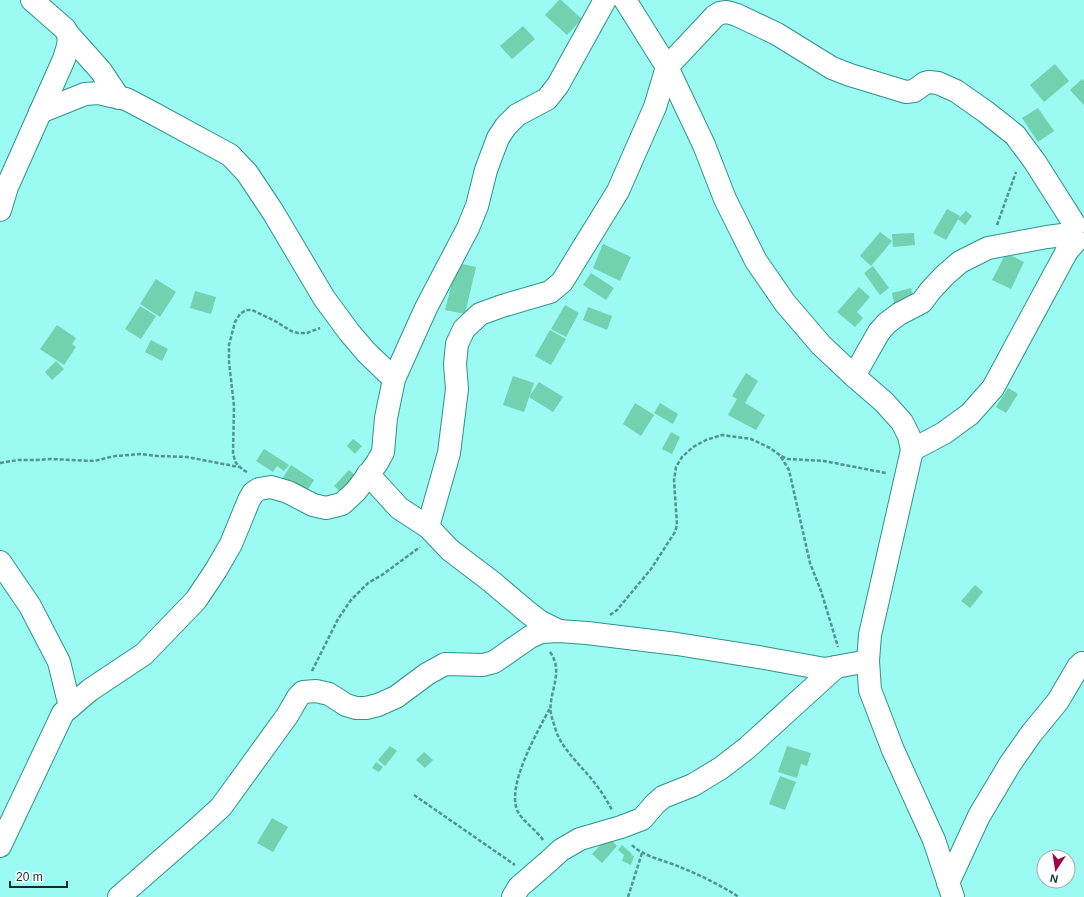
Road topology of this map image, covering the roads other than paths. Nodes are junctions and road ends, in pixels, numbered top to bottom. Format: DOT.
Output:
graph roads {
  1 [pos="32,0"];
  2 [pos="605,0"];
  3 [pos="625,0"];
  4 [pos="68,34"];
  5 [pos="667,67"];
  6 [pos="119,98"];
  7 [pos="40,112"];
  8 [pos="0,210"];
  9 [pos="1074,241"];
  10 [pos="854,376"];
  11 [pos="394,379"];
  12 [pos="912,450"];
  13 [pos="368,474"];
  14 [pos="432,531"];
  15 [pos="0,562"];
  16 [pos="559,631"];
  17 [pos="868,661"];
  18 [pos="1084,663"];
  19 [pos="840,667"];
  20 [pos="70,707"];
  21 [pos="0,846"];
  22 [pos="951,890"];
  23 [pos="119,897"];
  24 [pos="513,897"];
  1 -- 4 [label="street"];
  2 -- 11 [label="street"];
  3 -- 5 [label="street"];
  4 -- 6 [label="street"];
  4 -- 7 [label="street"];
  5 -- 9 [label="street"];
  5 -- 10 [label="street"];
  5 -- 14 [label="street"];
  6 -- 7 [label="street"];
  6 -- 11 [label="street"];
  7 -- 8 [label="street"];
  9 -- 10 [label="street"];
  9 -- 12 [label="street"];
  10 -- 12 [label="street"];
  11 -- 13 [label="street"];
  12 -- 17 [label="street"];
  13 -- 14 [label="street"];
  13 -- 20 [label="street"];
  14 -- 16 [label="street"];
  15 -- 20 [label="street"];
  16 -- 19 [label="street"];
  16 -- 23 [label="street"];
  17 -- 19 [label="street"];
  17 -- 22 [label="street"];
  18 -- 22 [label="street"];
  19 -- 24 [label="street"];
  20 -- 21 [label="street"];
}
